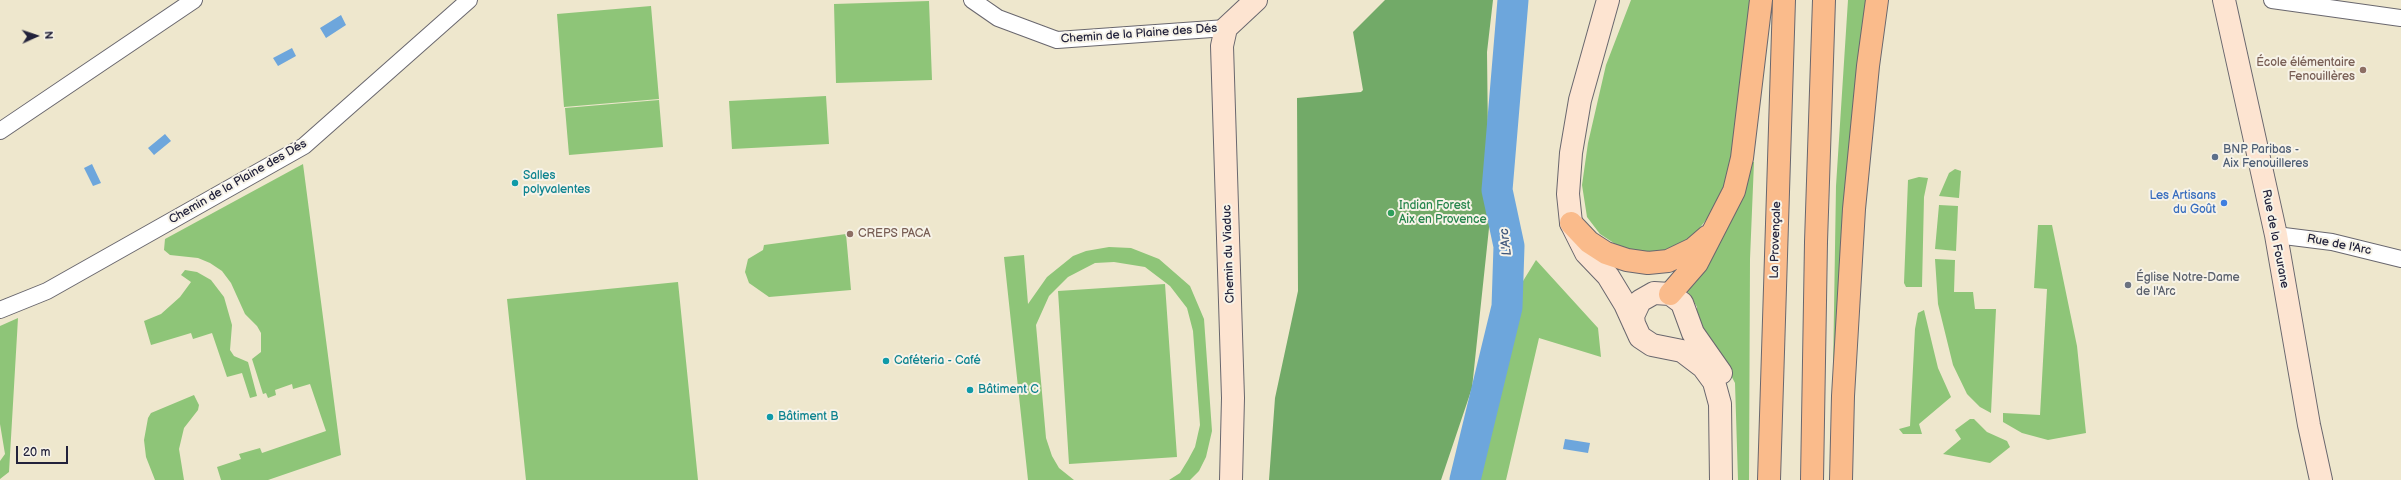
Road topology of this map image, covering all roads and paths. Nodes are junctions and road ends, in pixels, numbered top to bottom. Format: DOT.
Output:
graph roads {
  1 [pos="194,0"];
  2 [pos="469,0"];
  3 [pos="972,0"];
  4 [pos="1256,0"];
  5 [pos="1608,0"];
  6 [pos="1761,0"];
  7 [pos="1784,0"];
  8 [pos="1824,0"];
  9 [pos="1877,0"];
  10 [pos="2226,0"];
  11 [pos="2272,0"];
  12 [pos="2401,18"];
  13 [pos="1226,28"];
  14 [pos="0,131"];
  15 [pos="1570,223"];
  16 [pos="1714,231"];
  17 [pos="2276,235"];
  18 [pos="2401,259"];
  19 [pos="1608,276"];
  20 [pos="1662,293"];
  21 [pos="0,310"];
  22 [pos="1687,317"];
  23 [pos="1634,324"];
  24 [pos="1659,346"];
  25 [pos="1231,480"];
  26 [pos="1721,480"];
  27 [pos="1733,480"];
  28 [pos="1769,480"];
  29 [pos="1812,480"];
  30 [pos="1841,480"];
  31 [pos="2321,480"];
  1 -- 14 [label="street"];
  2 -- 21 [label="street, Chemin de la Plaine des Dés"];
  3 -- 13 [label="street, Chemin de la Plaine des Dés"];
  4 -- 13 [label="main road, Chemin de la Plaine des Dés"];
  5 -- 15 [label="main road"];
  6 -- 16 [label="highway"];
  7 -- 28 [label="highway, La Provençale"];
  8 -- 29 [label="highway"];
  9 -- 30 [label="highway"];
  10 -- 17 [label="main road, Rue de la Fourane"];
  11 -- 12 [label="street"];
  13 -- 25 [label="main road, Chemin du Viaduc"];
  15 -- 16 [label="highway"];
  15 -- 19 [label="main road"];
  16 -- 20 [label="highway"];
  17 -- 18 [label="street, Rue de l'Arc"];
  17 -- 31 [label="main road, Rue de la Fourane"];
  19 -- 20 [label="main road"];
  19 -- 23 [label="main road"];
  20 -- 22 [label="main road"];
  20 -- 23 [label="main road"];
  22 -- 24 [label="main road"];
  22 -- 27 [label="main road"];
  23 -- 24 [label="main road"];
  24 -- 26 [label="main road"];
}
